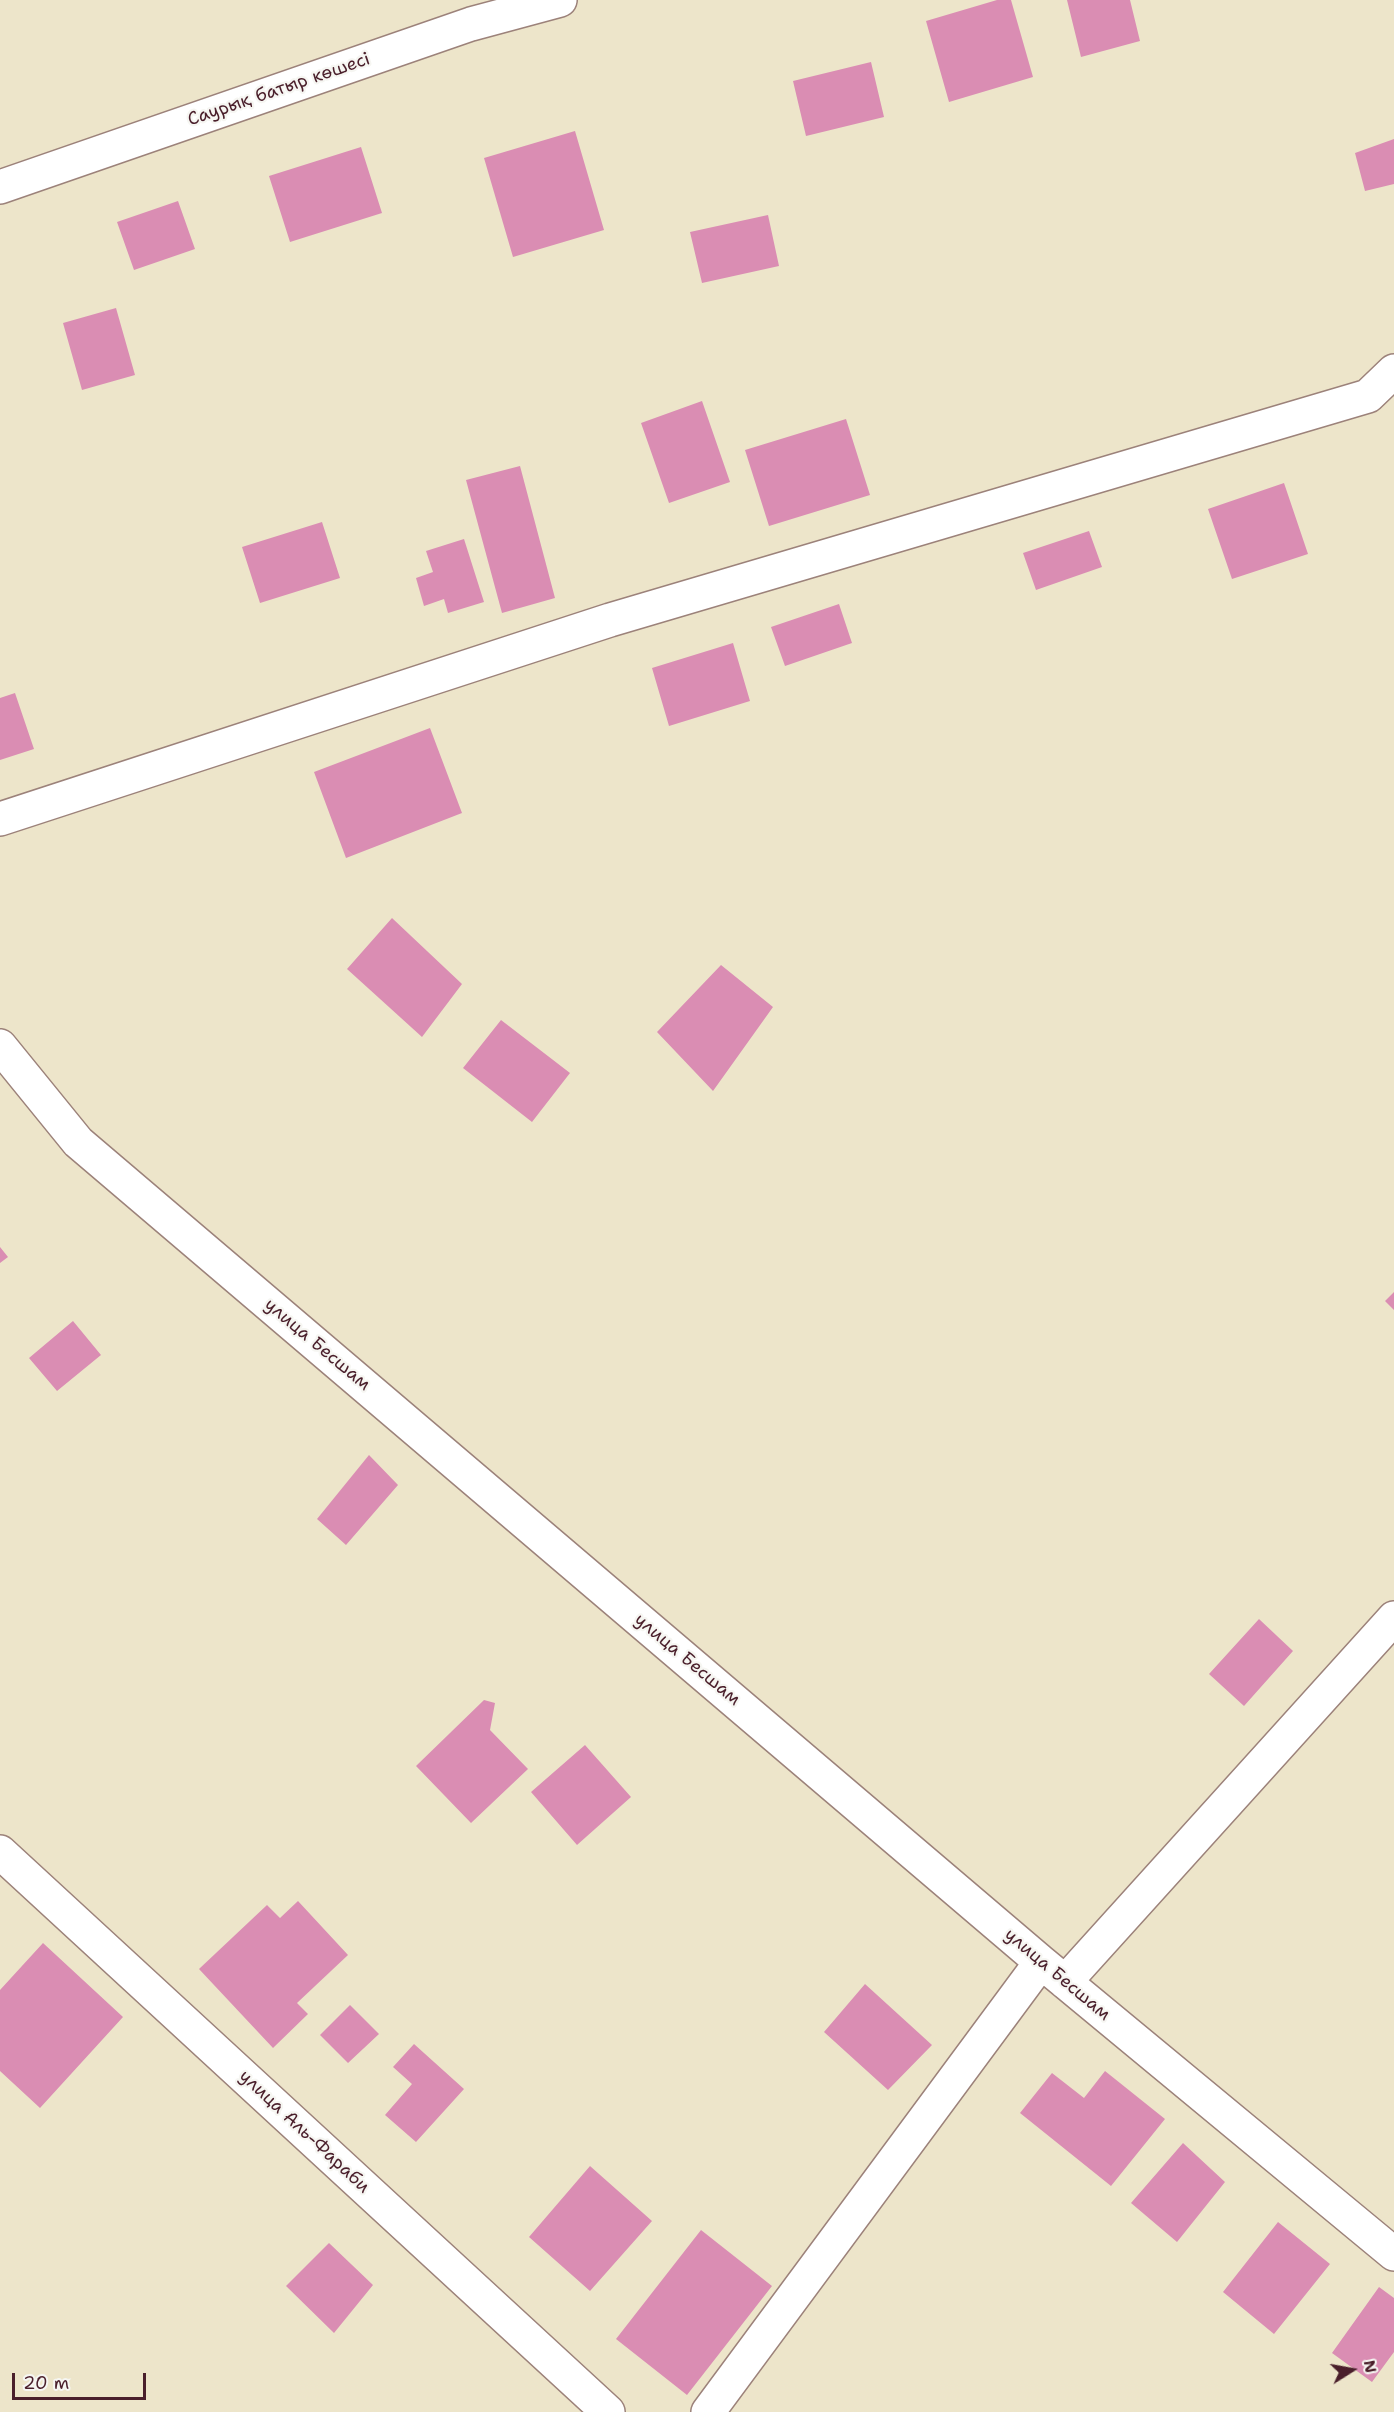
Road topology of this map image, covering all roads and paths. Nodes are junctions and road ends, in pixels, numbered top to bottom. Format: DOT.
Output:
graph roads {
  1 [pos="560,0"];
  2 [pos="0,187"];
  3 [pos="1394,371"];
  4 [pos="0,819"];
  5 [pos="0,1046"];
  6 [pos="1394,1618"];
  7 [pos="0,1852"];
  8 [pos="1053,1972"];
  9 [pos="1394,2254"];
  10 [pos="608,2412"];
  11 [pos="708,2412"];
  1 -- 2 [label="street, Саурық батыр көшесі"];
  3 -- 4 [label="street"];
  5 -- 8 [label="street, улица Бесшам"];
  6 -- 8 [label="street"];
  7 -- 10 [label="street, улица Аль-Фараби"];
  8 -- 9 [label="street, улица Бесшам"];
  8 -- 11 [label="street"];
}
